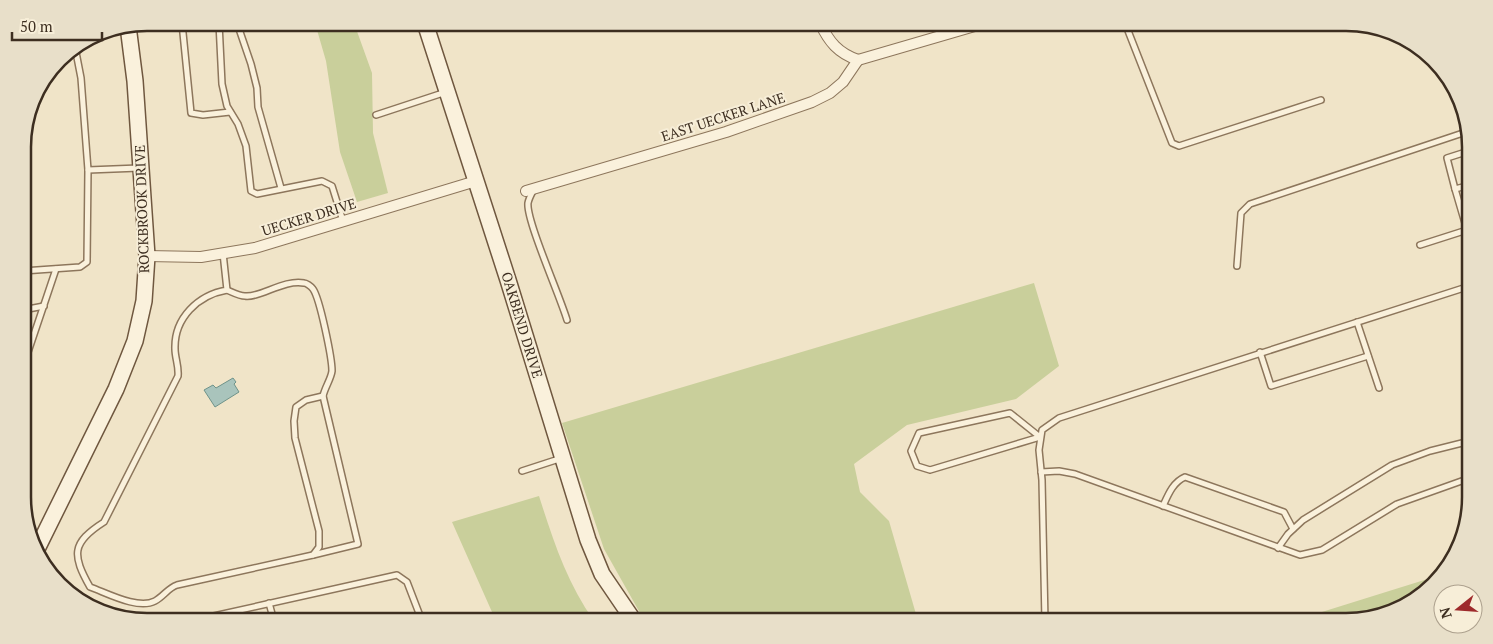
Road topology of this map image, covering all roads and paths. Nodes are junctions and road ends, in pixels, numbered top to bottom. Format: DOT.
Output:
graph roads {
  1 [pos="183,31"];
  2 [pos="219,31"];
  3 [pos="240,31"];
  4 [pos="428,31"];
  5 [pos="825,31"];
  6 [pos="955,31"];
  7 [pos="1128,31"];
  8 [pos="129,32"];
  9 [pos="77,55"];
  10 [pos="858,60"];
  11 [pos="446,92"];
  12 [pos="1321,100"];
  13 [pos="230,112"];
  14 [pos="376,115"];
  15 [pos="1461,134"];
  16 [pos="1462,153"];
  17 [pos="142,168"];
  18 [pos="88,170"];
  19 [pos="476,181"];
  20 [pos="1462,187"];
  21 [pos="281,188"];
  22 [pos="530,189"];
  23 [pos="1455,189"];
  24 [pos="1462,213"];
  25 [pos="343,221"];
  26 [pos="1462,232"];
  27 [pos="1420,245"];
  28 [pos="223,253"];
  29 [pos="147,256"];
  30 [pos="1237,266"];
  31 [pos="56,269"];
  32 [pos="31,271"];
  33 [pos="1462,289"];
  34 [pos="226,290"];
  35 [pos="44,306"];
  36 [pos="31,308"];
  37 [pos="567,320"];
  38 [pos="1357,322"];
  39 [pos="31,344"];
  40 [pos="1260,352"];
  41 [pos="1368,356"];
  42 [pos="1379,388"];
  43 [pos="323,396"];
  44 [pos="1040,437"];
  45 [pos="1462,443"];
  46 [pos="563,458"];
  47 [pos="522,471"];
  48 [pos="1041,472"];
  49 [pos="1462,481"];
  50 [pos="1163,506"];
  51 [pos="1293,529"];
  52 [pos="40,542"];
  53 [pos="1278,548"];
  54 [pos="313,555"];
  55 [pos="269,603"];
  56 [pos="230,613"];
  57 [pos="272,613"];
  58 [pos="419,613"];
  59 [pos="629,613"];
  60 [pos="1046,613"];
  1 -- 13 [label="lane"];
  2 -- 13 [label="lane"];
  3 -- 21 [label="lane"];
  4 -- 11 [label="street, OAKBEND DRIVE"];
  5 -- 10 [label="street"];
  6 -- 10 [label="street"];
  7 -- 12 [label="lane"];
  8 -- 17 [label="street, ROCKBROOK DRIVE"];
  9 -- 18 [label="lane"];
  10 -- 22 [label="street, EAST UECKER LANE"];
  11 -- 14 [label="lane"];
  11 -- 19 [label="street, OAKBEND DRIVE"];
  13 -- 21 [label="lane"];
  15 -- 30 [label="lane"];
  16 -- 23 [label="lane"];
  17 -- 18 [label="lane"];
  17 -- 29 [label="street, ROCKBROOK DRIVE"];
  18 -- 31 [label="lane"];
  19 -- 25 [label="street, UECKER DRIVE"];
  19 -- 46 [label="street, OAKBEND DRIVE"];
  20 -- 23 [label="lane"];
  21 -- 25 [label="lane"];
  22 -- 37 [label="lane"];
  23 -- 24 [label="lane"];
  25 -- 28 [label="street, UECKER DRIVE"];
  26 -- 27 [label="lane"];
  28 -- 29 [label="street, UECKER DRIVE"];
  28 -- 34 [label="lane"];
  29 -- 52 [label="street, ROCKBROOK DRIVE"];
  31 -- 32 [label="lane"];
  31 -- 35 [label="lane"];
  33 -- 38 [label="lane"];
  34 -- 43 [label="lane"];
  34 -- 54 [label="lane"];
  35 -- 36 [label="lane"];
  35 -- 39 [label="lane"];
  38 -- 40 [label="lane"];
  38 -- 41 [label="lane"];
  40 -- 41 [label="lane"];
  40 -- 44 [label="lane"];
  41 -- 42 [label="lane"];
  43 -- 54 [label="lane"];
  43 -- 54 [label="lane"];
  44 -- 44 [label="lane"];
  44 -- 48 [label="lane"];
  45 -- 51 [label="lane"];
  46 -- 47 [label="lane"];
  46 -- 59 [label="street, OAKBEND DRIVE"];
  48 -- 50 [label="lane"];
  48 -- 60 [label="lane"];
  49 -- 53 [label="lane"];
  50 -- 51 [label="lane"];
  50 -- 53 [label="lane"];
  51 -- 53 [label="lane"];
  55 -- 56 [label="lane"];
  55 -- 57 [label="lane"];
  55 -- 58 [label="lane"];
}
